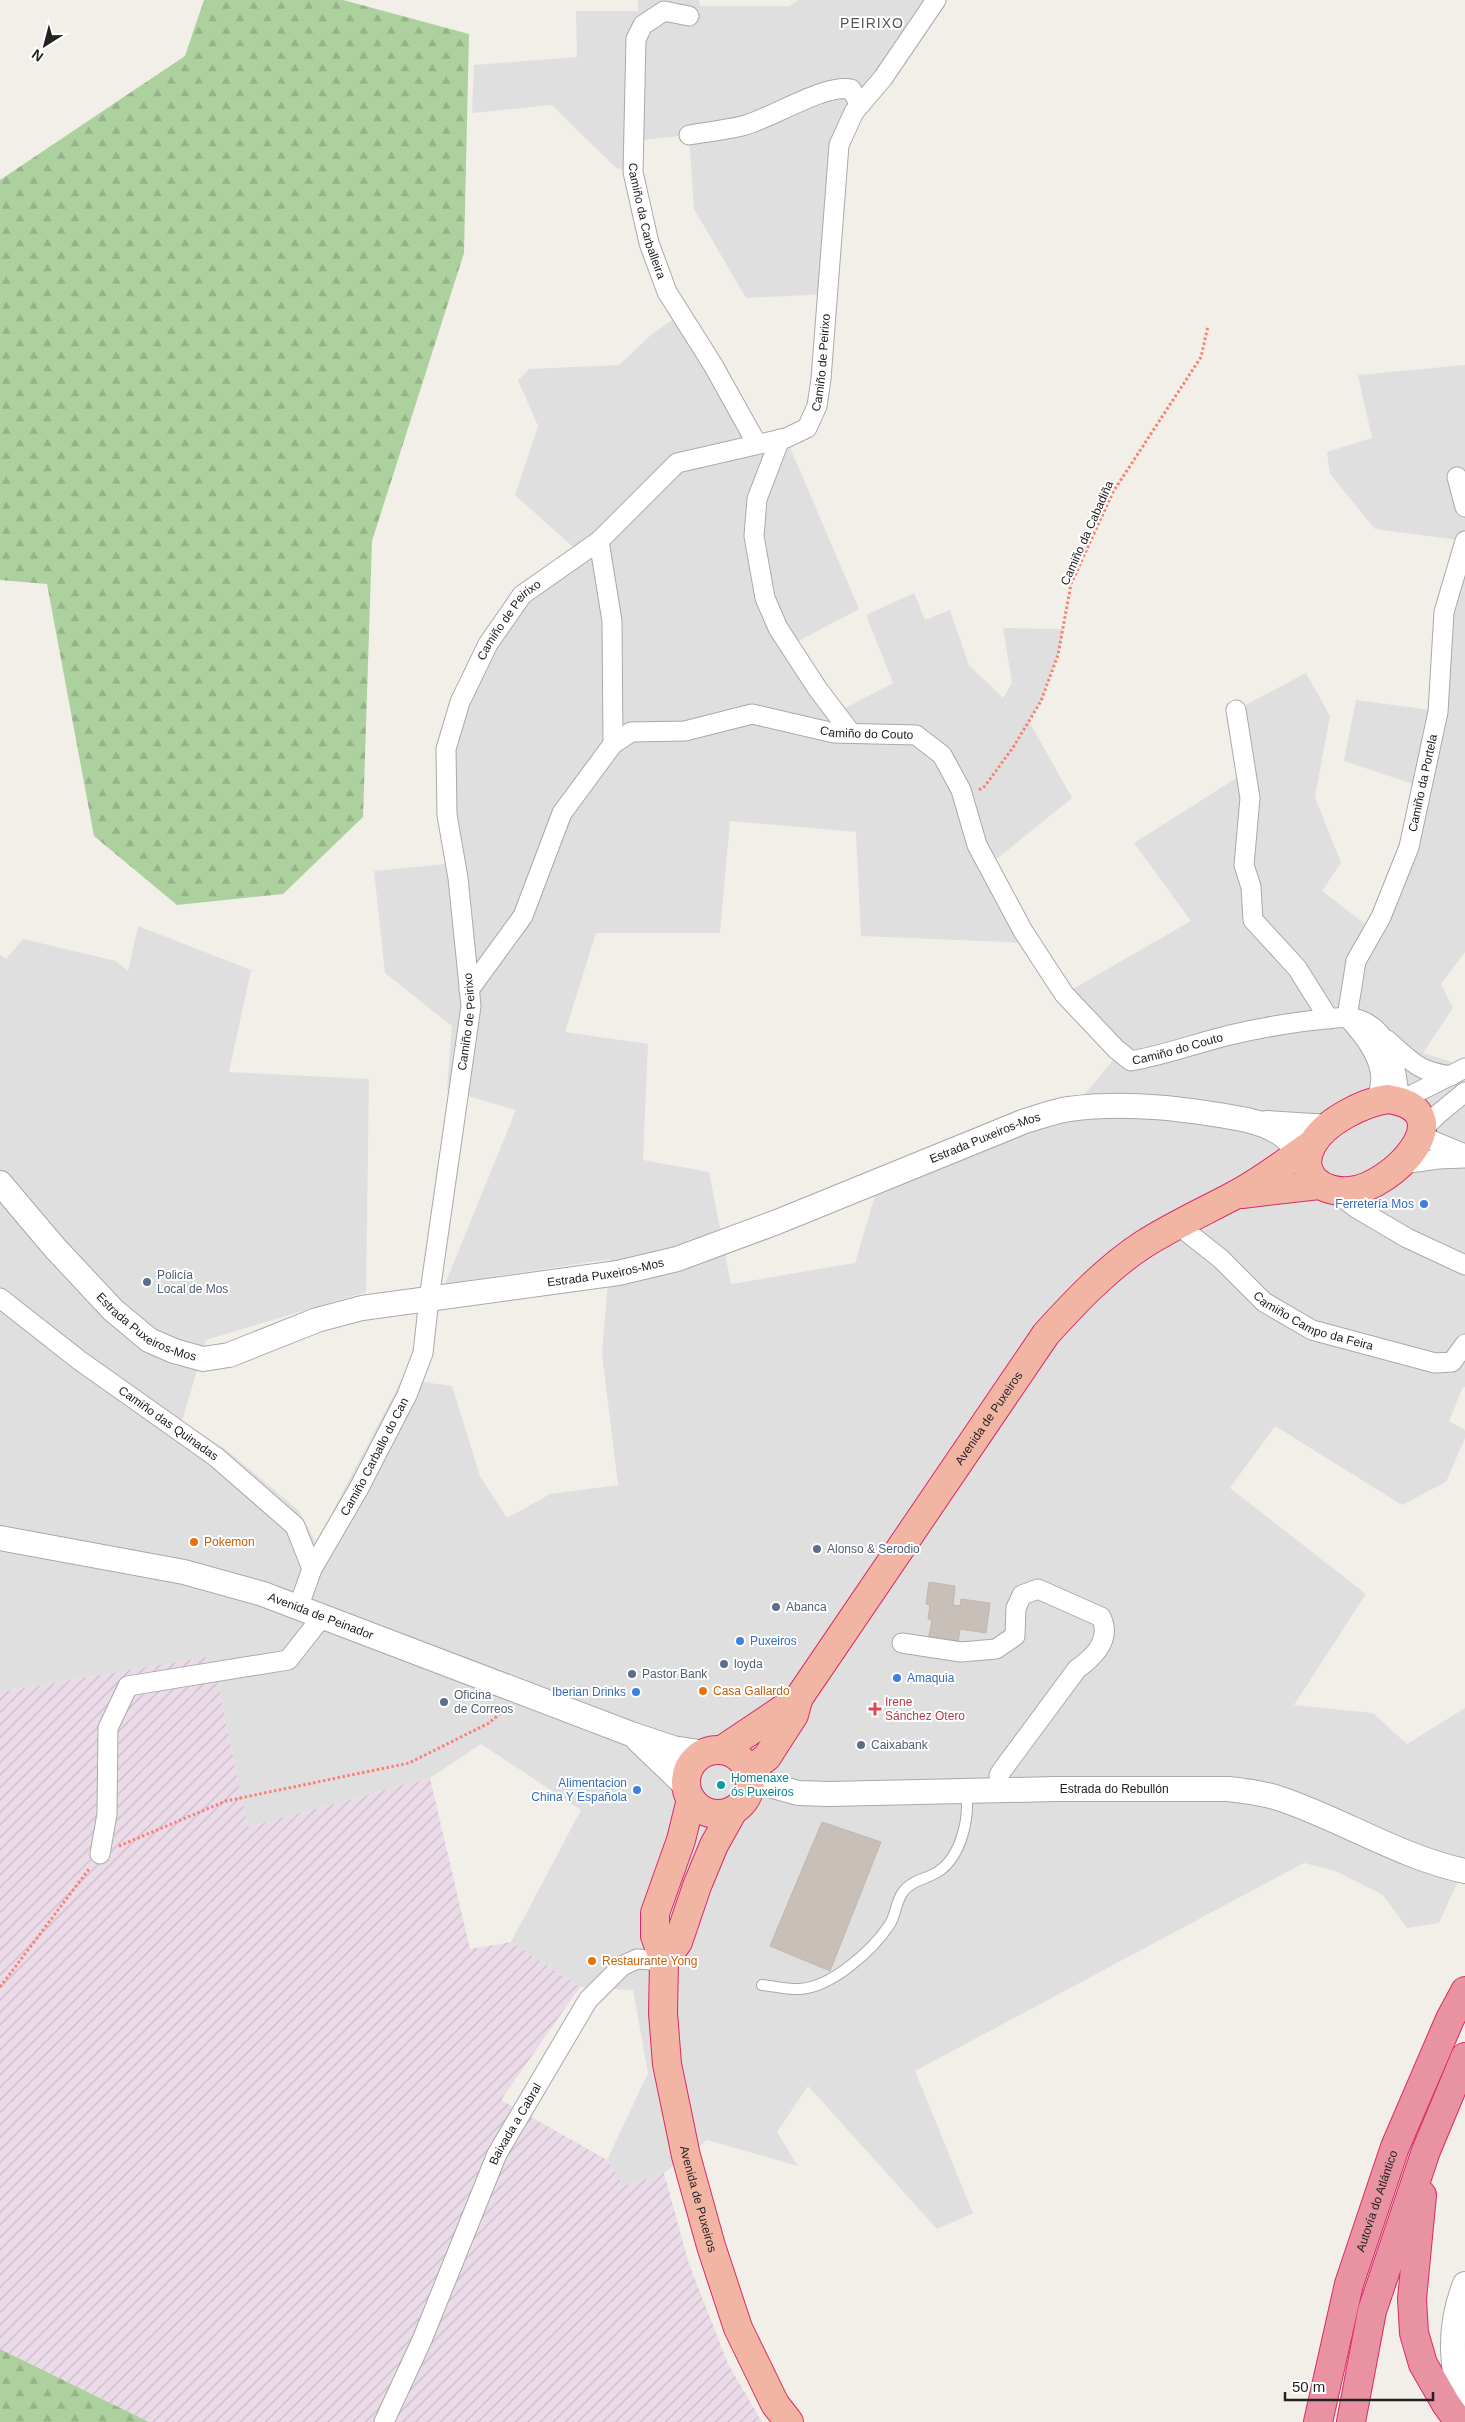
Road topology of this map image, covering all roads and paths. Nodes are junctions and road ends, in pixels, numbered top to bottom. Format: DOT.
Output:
graph roads {
  1 [pos="936,0"];
  2 [pos="689,16"];
  3 [pos="860,105"];
  4 [pos="689,134"];
  5 [pos="1208,326"];
  6 [pos="780,439"];
  7 [pos="757,444"];
  8 [pos="1456,477"];
  9 [pos="1465,507"];
  10 [pos="599,541"];
  11 [pos="1465,541"];
  12 [pos="1236,710"];
  13 [pos="851,733"];
  14 [pos="614,744"];
  15 [pos="964,799"];
  16 [pos="469,990"];
  17 [pos="1338,1018"];
  18 [pos="1382,1036"];
  19 [pos="1458,1072"];
  20 [pos="1465,1092"];
  21 [pos="1387,1101"];
  22 [pos="1265,1125"];
  23 [pos="1423,1131"];
  24 [pos="1465,1154"];
  25 [pos="1465,1158"];
  26 [pos="1317,1162"];
  27 [pos="1402,1164"];
  28 [pos="1272,1171"];
  29 [pos="1379,1182"];
  30 [pos="0,1183"];
  31 [pos="1236,1195"];
  32 [pos="1386,1224"];
  33 [pos="1178,1225"];
  34 [pos="1465,1265"];
  35 [pos="0,1298"];
  36 [pos="429,1299"];
  37 [pos="1465,1344"];
  38 [pos="0,1538"];
  39 [pos="312,1569"];
  40 [pos="298,1608"];
  41 [pos="322,1617"];
  42 [pos="902,1643"];
  43 [pos="517,1692"];
  44 [pos="798,1699"];
  45 [pos="631,1734"];
  46 [pos="713,1751"];
  47 [pos="750,1776"];
  48 [pos="1001,1790"];
  49 [pos="966,1792"];
  50 [pos="689,1793"];
  51 [pos="733,1811"];
  52 [pos="100,1854"];
  53 [pos="1462,1871"];
  54 [pos="664,1961"];
  55 [pos="762,1985"];
  56 [pos="0,1987"];
  57 [pos="1465,1991"];
  58 [pos="1465,2056"];
  59 [pos="1426,2151"];
  60 [pos="1465,2284"];
  61 [pos="1465,2416"];
  62 [pos="384,2422"];
  63 [pos="788,2422"];
  64 [pos="1318,2422"];
  65 [pos="1351,2422"];
  66 [pos="1459,2422"];
  1 -- 3 [label="street, Camiño de Peirixo"];
  2 -- 7 [label="street, Camiño da Carballeira"];
  3 -- 4 [label="street"];
  3 -- 6 [label="street, Camiño de Peirixo"];
  5 -- 15 [label="path, Camiño da Cabadiña"];
  6 -- 7 [label="street, Camiño de Peirixo"];
  6 -- 13 [label="street"];
  7 -- 10 [label="street, Camiño de Peirixo"];
  8 -- 9 [label="street"];
  10 -- 14 [label="street"];
  10 -- 16 [label="street, Camiño de Peirixo"];
  11 -- 17 [label="street, Camiño da Portela"];
  12 -- 17 [label="street"];
  13 -- 14 [label="street, Camiño do Couto"];
  13 -- 15 [label="street, Camiño do Couto"];
  14 -- 16 [label="street, Camiño do Couto"];
  15 -- 17 [label="street, Camiño do Couto"];
  16 -- 36 [label="street, Camiño de Peirixo"];
  17 -- 18 [label="street, Camiño do Couto"];
  17 -- 21 [label="street"];
  18 -- 19 [label="street"];
  18 -- 21 [label="street, Camiño do Couto"];
  19 -- 21 [label="street"];
  20 -- 23 [label="street"];
  21 -- 23 [label="highway"];
  21 -- 26 [label="highway"];
  22 -- 26 [label="street, Estrada Puxeiros-Mos"];
  22 -- 26 [label="street"];
  22 -- 28 [label="street"];
  22 -- 36 [label="street, Estrada Puxeiros-Mos"];
  23 -- 24 [label="street"];
  23 -- 27 [label="highway"];
  25 -- 27 [label="street"];
  26 -- 28 [label="highway"];
  26 -- 29 [label="highway"];
  26 -- 31 [label="highway"];
  26 -- 32 [label="street"];
  27 -- 29 [label="highway"];
  28 -- 31 [label="highway"];
  29 -- 32 [label="street"];
  30 -- 36 [label="street, Estrada Puxeiros-Mos"];
  31 -- 33 [label="highway, Avenida de Puxeiros"];
  32 -- 34 [label="street"];
  33 -- 37 [label="street, Camiño Campo da Feira"];
  33 -- 44 [label="highway, Avenida de Puxeiros"];
  35 -- 39 [label="street, Camiño das Quinadas"];
  36 -- 39 [label="street, Camiño Carballo do Can"];
  38 -- 40 [label="street, Avenida de Peinador"];
  39 -- 40 [label="street, Camiño Carballo do Can"];
  40 -- 41 [label="street, Avenida de Peinador"];
  41 -- 43 [label="street, Avenida de Peinador"];
  41 -- 52 [label="street"];
  42 -- 48 [label="street"];
  43 -- 45 [label="street, Avenida de Peinador"];
  43 -- 52 [label="path"];
  44 -- 46 [label="highway, Avenida de Puxeiros"];
  44 -- 47 [label="highway, Avenida de Puxeiros"];
  45 -- 46 [label="street, Avenida de Peinador"];
  45 -- 50 [label="street, Avenida de Peinador"];
  46 -- 47 [label="highway"];
  46 -- 50 [label="highway"];
  47 -- 49 [label="street, Estrada do Rebullón"];
  47 -- 51 [label="highway"];
  48 -- 49 [label="street, Estrada do Rebullón"];
  48 -- 53 [label="street, Estrada do Rebullón"];
  49 -- 55 [label="lane"];
  50 -- 51 [label="highway"];
  50 -- 54 [label="highway, Avenida de Puxeiros"];
  51 -- 54 [label="highway"];
  52 -- 56 [label="path"];
  54 -- 62 [label="street, Baixada a Cabral"];
  54 -- 63 [label="highway, Avenida de Puxeiros"];
  57 -- 64 [label="highway, Autovía do Atlántico"];
  58 -- 59 [label="highway"];
  59 -- 65 [label="highway"];
  59 -- 66 [label="highway"];
  60 -- 61 [label="street"];
}
